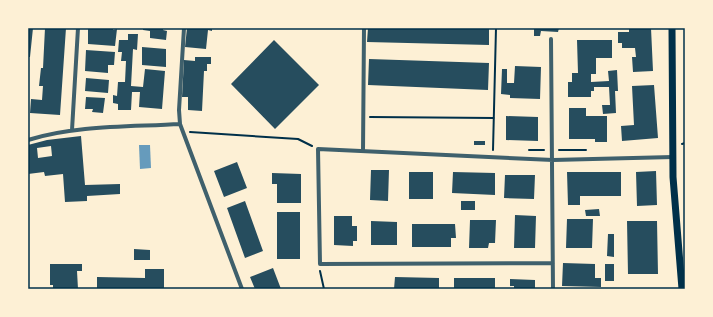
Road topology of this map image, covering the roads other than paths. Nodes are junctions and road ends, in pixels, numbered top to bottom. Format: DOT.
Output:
graph roads {
  1 [pos="78,28"];
  2 [pos="184,28"];
  3 [pos="364,28"];
  4 [pos="672,28"];
  5 [pos="551,39"];
  6 [pos="180,124"];
  7 [pos="72,130"];
  8 [pos="28,140"];
  9 [pos="363,151"];
  10 [pos="673,157"];
  11 [pos="553,160"];
  12 [pos="553,262"];
  13 [pos="242,289"];
  14 [pos="553,289"];
  15 [pos="682,289"];
  1 -- 7 [label="street"];
  2 -- 6 [label="street"];
  3 -- 9 [label="street"];
  4 -- 10 [label="main road"];
  5 -- 11 [label="street"];
  6 -- 7 [label="street"];
  6 -- 13 [label="street"];
  7 -- 8 [label="street"];
  9 -- 11 [label="street"];
  9 -- 12 [label="street"];
  10 -- 11 [label="street"];
  10 -- 15 [label="main road"];
  11 -- 12 [label="street"];
  12 -- 14 [label="street"];
}
